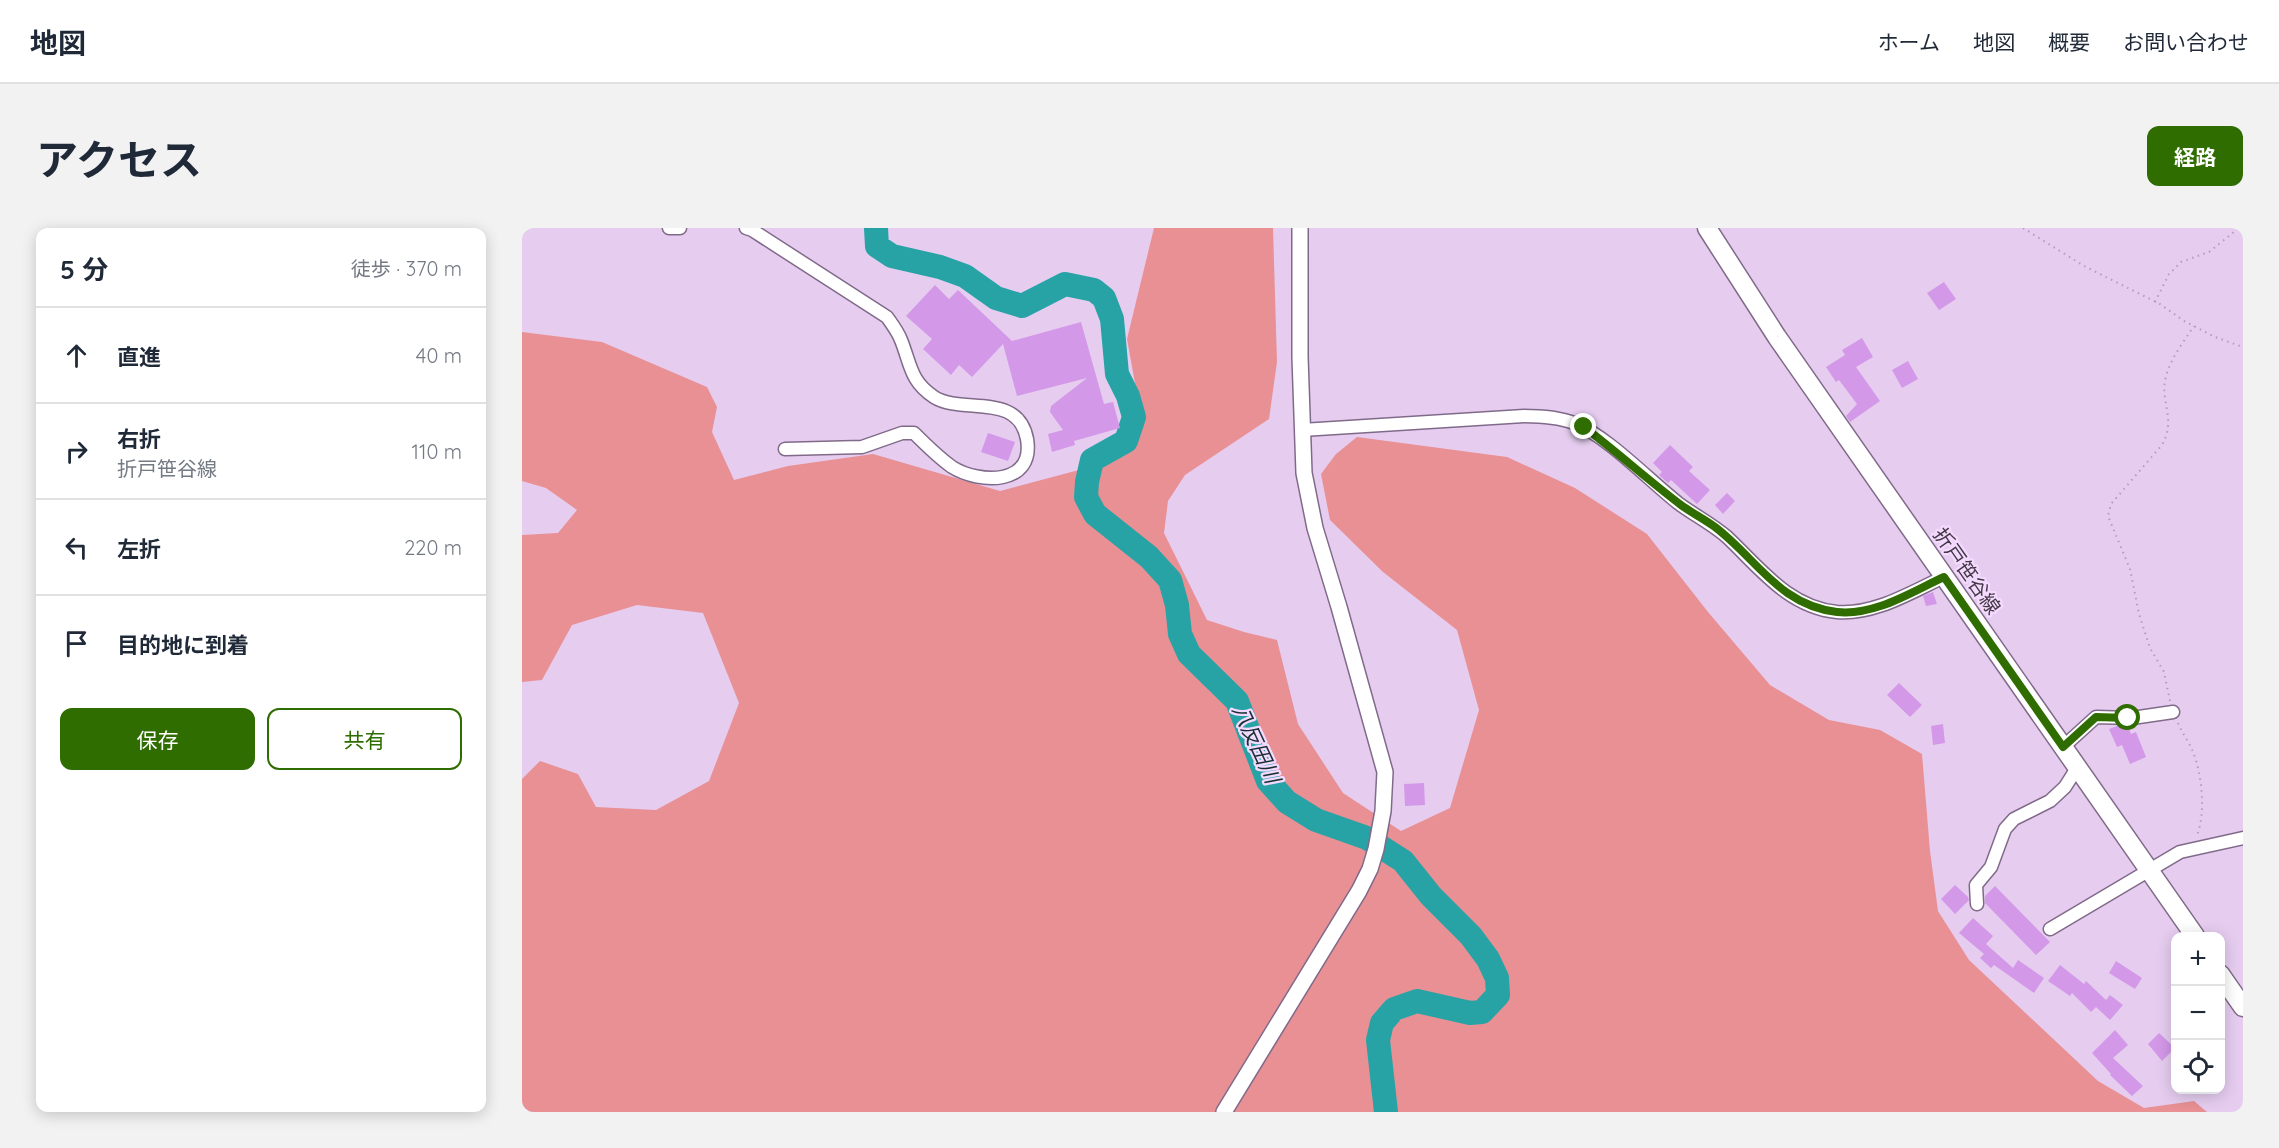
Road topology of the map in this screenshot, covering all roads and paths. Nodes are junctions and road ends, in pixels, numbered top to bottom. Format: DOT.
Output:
graph roads {
  1 [pos="669,228"];
  2 [pos="680,228"];
  3 [pos="746,228"];
  4 [pos="1300,228"];
  5 [pos="1707,228"];
  6 [pos="2023,228"];
  7 [pos="2239,228"];
  8 [pos="2155,302"];
  9 [pos="2194,326"];
  10 [pos="2243,347"];
  11 [pos="1302,430"];
  12 [pos="786,449"];
  13 [pos="1944,577"];
  14 [pos="2173,711"];
  15 [pos="2063,747"];
  16 [pos="2077,768"];
  17 [pos="2243,838"];
  18 [pos="2199,846"];
  19 [pos="2149,871"];
  20 [pos="1977,904"];
  21 [pos="2050,929"];
  22 [pos="2192,932"];
  23 [pos="2225,981"];
  24 [pos="2243,1007"];
  25 [pos="1224,1112"];
  1 -- 2 [label="street"];
  3 -- 12 [label="street"];
  4 -- 11 [label="street"];
  5 -- 13 [label="main road, 折戸笹谷線"];
  6 -- 8 [label="path"];
  7 -- 8 [label="path"];
  8 -- 9 [label="path"];
  9 -- 10 [label="path"];
  9 -- 14 [label="path"];
  11 -- 13 [label="street"];
  11 -- 25 [label="street"];
  13 -- 15 [label="main road, 折戸笹谷線"];
  14 -- 15 [label="street"];
  14 -- 18 [label="path"];
  15 -- 16 [label="main road, 折戸笹谷線"];
  16 -- 19 [label="main road, 折戸笹谷線"];
  16 -- 20 [label="street"];
  17 -- 18 [label="street"];
  18 -- 19 [label="street"];
  19 -- 21 [label="street"];
  19 -- 22 [label="main road, 折戸笹谷線"];
  23 -- 24 [label="main road"];
}
